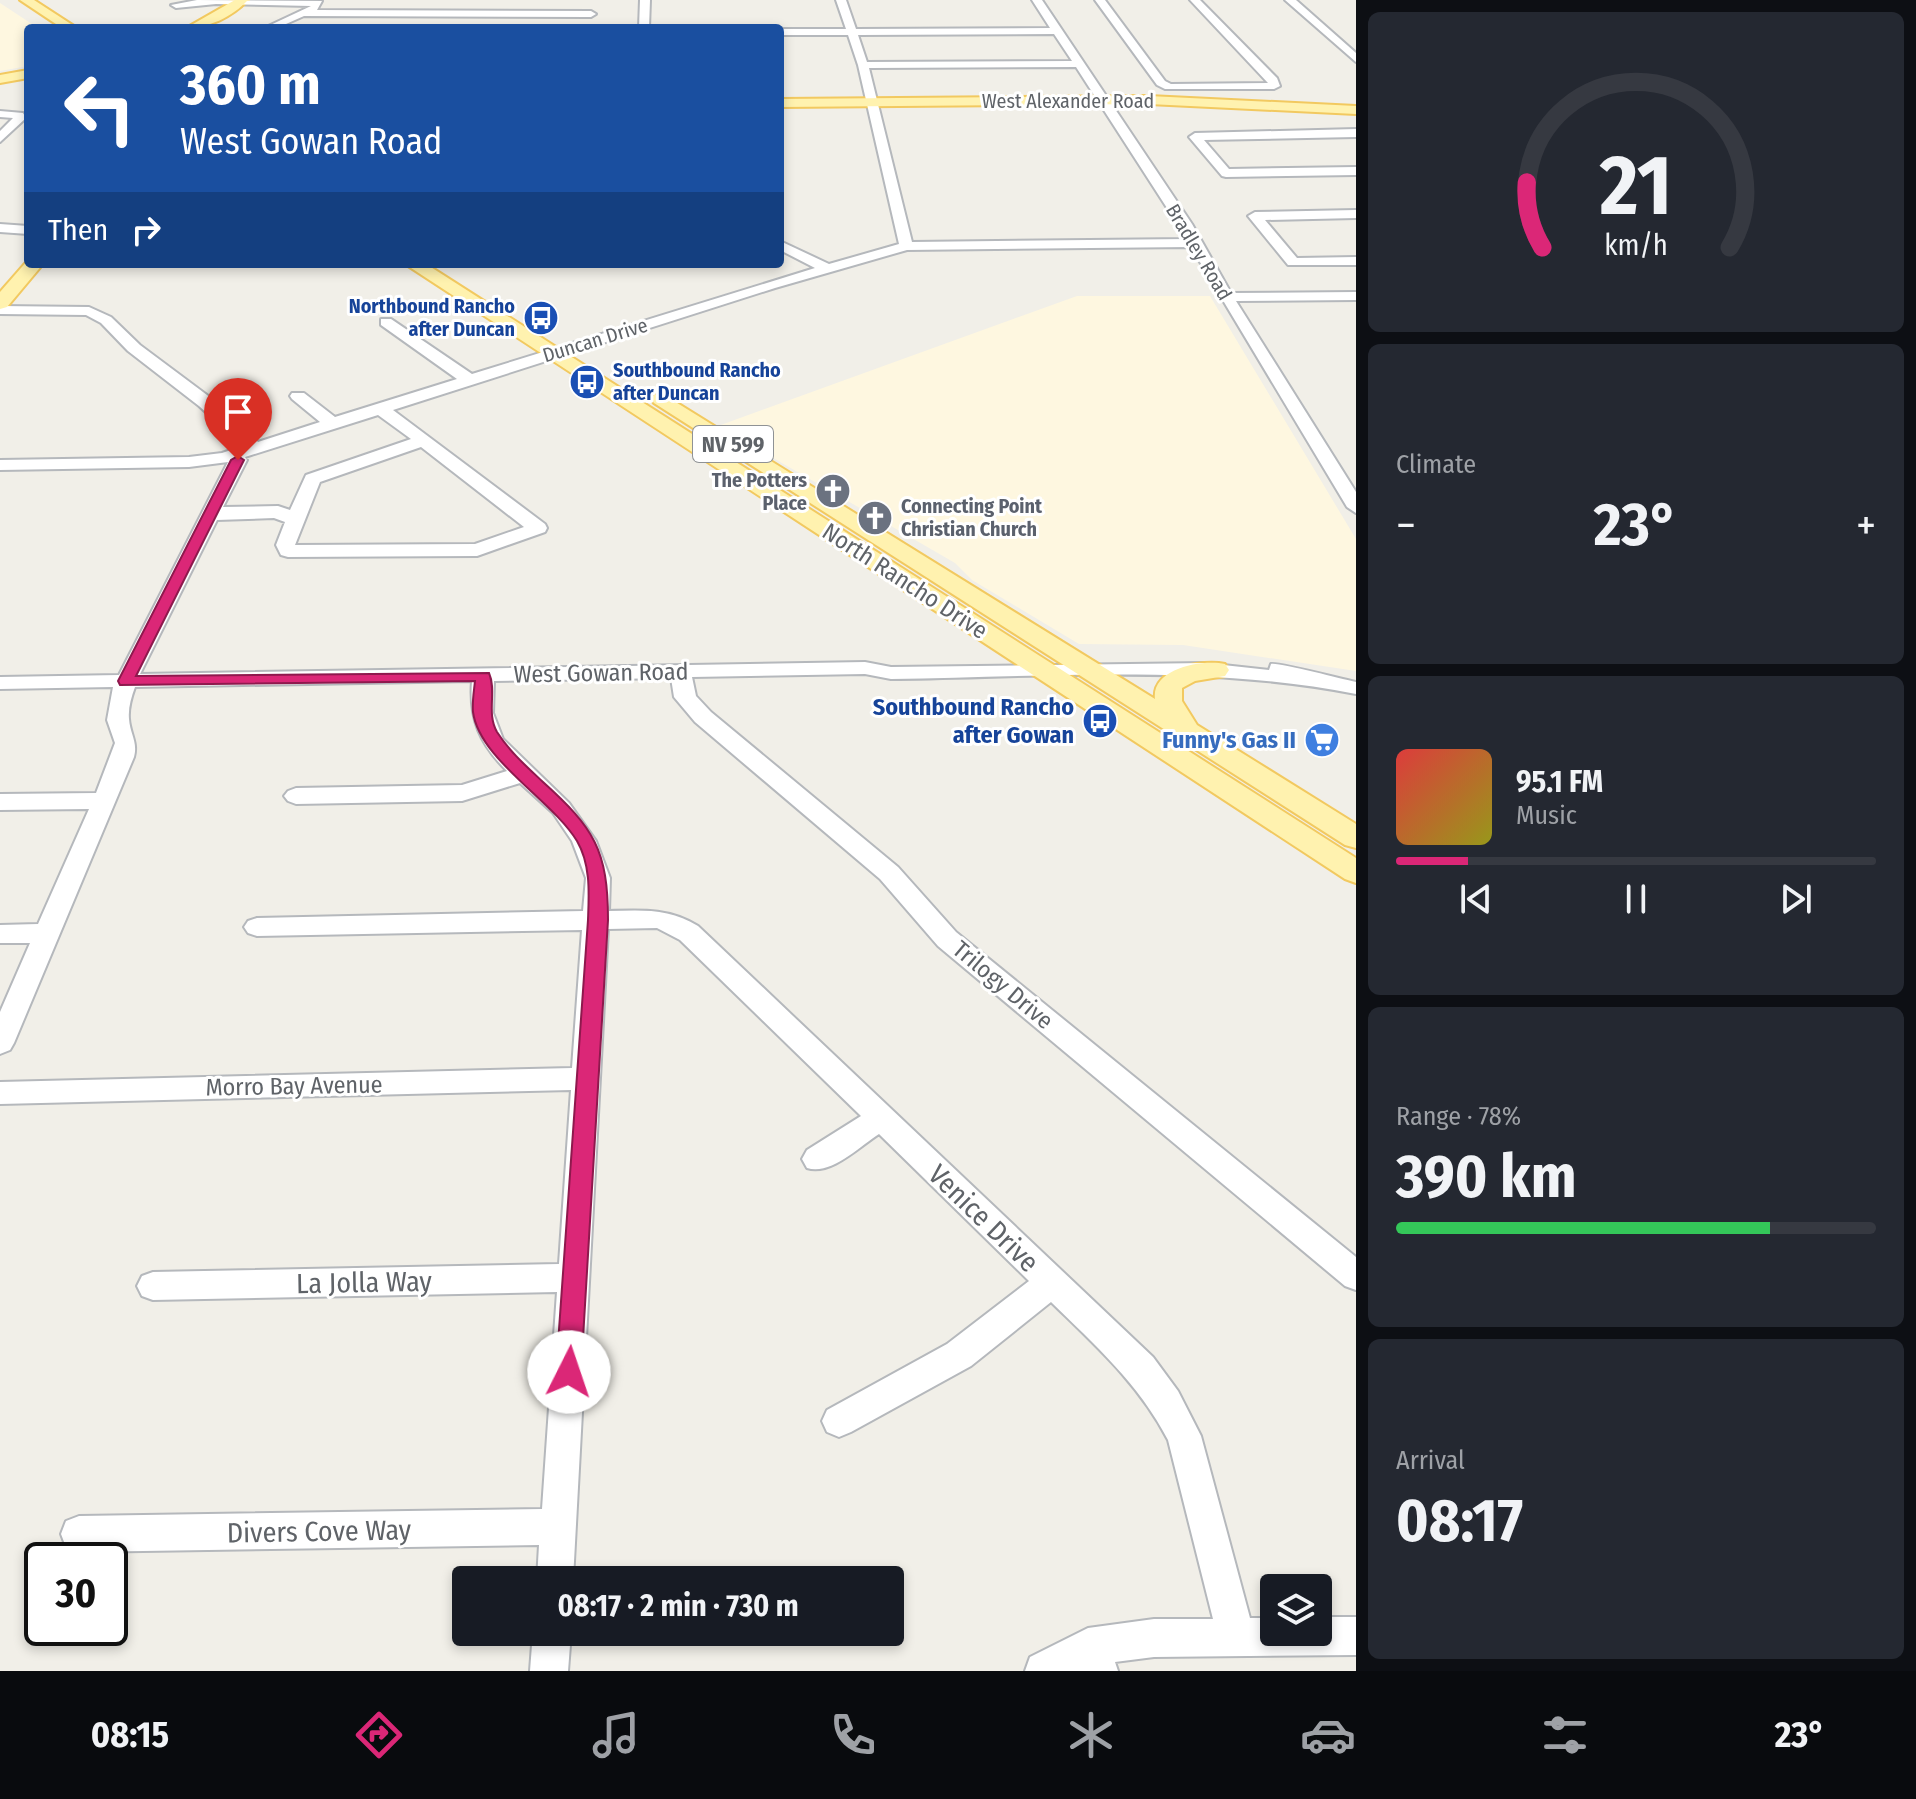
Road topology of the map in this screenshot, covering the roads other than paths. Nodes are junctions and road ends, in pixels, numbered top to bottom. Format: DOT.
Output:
graph roads {
  1 [pos="190,0"];
  2 [pos="592,0"];
  3 [pos="645,0"];
  4 [pos="841,0"];
  5 [pos="1037,0"];
  6 [pos="1100,0"];
  7 [pos="1195,0"];
  8 [pos="1290,0"];
  9 [pos="249,1"];
  10 [pos="320,1"];
  11 [pos="171,3"];
  12 [pos="21,4"];
  13 [pos="301,13"];
  14 [pos="591,14"];
  15 [pos="192,21"];
  16 [pos="44,24"];
  17 [pos="63,24"];
  18 [pos="216,24"];
  19 [pos="278,24"];
  20 [pos="589,24"];
  21 [pos="644,24"];
  22 [pos="1057,31"];
  23 [pos="784,32"];
  24 [pos="852,32"];
  25 [pos="1356,59"];
  26 [pos="1079,64"];
  27 [pos="863,65"];
  28 [pos="24,72"];
  29 [pos="0,77"];
  30 [pos="1100,96"];
  31 [pos="1217,97"];
  32 [pos="870,102"];
  33 [pos="784,103"];
  34 [pos="1356,110"];
  35 [pos="0,114"];
  36 [pos="1356,133"];
  37 [pos="0,138"];
  38 [pos="1356,171"];
  39 [pos="1356,214"];
  40 [pos="0,228"];
  41 [pos="24,230"];
  42 [pos="1194,243"];
  43 [pos="906,246"];
  44 [pos="784,247"];
  45 [pos="1356,261"];
  46 [pos="31,268"];
  47 [pos="420,268"];
  48 [pos="452,268"];
  49 [pos="829,269"];
  50 [pos="1356,296"];
  51 [pos="1226,297"];
  52 [pos="0,303"];
  53 [pos="0,310"];
  54 [pos="386,322"];
  55 [pos="576,346"];
  56 [pos="553,354"];
  57 [pos="468,379"];
  58 [pos="298,396"];
  59 [pos="379,407"];
  60 [pos="330,422"];
  61 [pos="422,441"];
  62 [pos="254,447"];
  63 [pos="233,455"];
  64 [pos="0,465"];
  65 [pos="772,482"];
  66 [pos="1353,498"];
  67 [pos="213,516"];
  68 [pos="290,516"];
  69 [pos="1058,665"];
  70 [pos="1216,670"];
  71 [pos="680,671"];
  72 [pos="1291,675"];
  73 [pos="483,676"];
  74 [pos="126,681"];
  75 [pos="0,683"];
  76 [pos="1356,688"];
  77 [pos="1189,732"];
  78 [pos="523,773"];
  79 [pos="296,796"];
  80 [pos="105,801"];
  81 [pos="0,802"];
  82 [pos="1356,838"];
  83 [pos="1356,872"];
  84 [pos="598,920"];
  85 [pos="257,927"];
  86 [pos="48,933"];
  87 [pos="0,934"];
  88 [pos="0,1043"];
  89 [pos="588,1079"];
  90 [pos="0,1093"];
  91 [pos="881,1118"];
  92 [pos="817,1159"];
  93 [pos="1356,1276"];
  94 [pos="575,1278"];
  95 [pos="1051,1283"];
  96 [pos="153,1286"];
  97 [pos="839,1421"];
  98 [pos="559,1527"];
  99 [pos="79,1534"];
  100 [pos="556,1566"];
  101 [pos="1236,1636"];
  102 [pos="1356,1636"];
  103 [pos="551,1646"];
  104 [pos="1093,1659"];
  105 [pos="549,1671"];
  106 [pos="1044,1671"];
  1 -- 11 [label="street"];
  2 -- 14 [label="street"];
  3 -- 21 [label="street"];
  4 -- 24 [label="street"];
  5 -- 22 [label="street, Bradley Road"];
  6 -- 31 [label="street"];
  7 -- 31 [label="street"];
  8 -- 25 [label="street"];
  9 -- 10 [label="street"];
  9 -- 11 [label="street"];
  9 -- 15 [label="main road"];
  9 -- 18 [label="main road"];
  10 -- 13 [label="street"];
  11 -- 15 [label="street"];
  12 -- 16 [label="main road"];
  12 -- 17 [label="main road"];
  13 -- 14 [label="street"];
  13 -- 19 [label="street"];
  14 -- 20 [label="street"];
  22 -- 24 [label="street"];
  22 -- 26 [label="street, Bradley Road"];
  23 -- 24 [label="street"];
  24 -- 27 [label="street"];
  26 -- 27 [label="street"];
  26 -- 30 [label="street, Bradley Road"];
  27 -- 32 [label="street"];
  28 -- 29 [label="main road"];
  30 -- 31 [label="main road, West Alexander Road"];
  30 -- 32 [label="main road, West Alexander Road"];
  30 -- 42 [label="street, Bradley Road"];
  31 -- 34 [label="main road, West Alexander Road"];
  32 -- 33 [label="main road, West Alexander Road"];
  32 -- 43 [label="street"];
  35 -- 37 [label="street"];
  36 -- 38 [label="street"];
  39 -- 45 [label="street"];
  40 -- 41 [label="street"];
  42 -- 43 [label="street, Duncan Drive"];
  42 -- 51 [label="street, Bradley Road"];
  43 -- 49 [label="street, Duncan Drive"];
  44 -- 49 [label="street"];
  46 -- 52 [label="main road"];
  47 -- 56 [label="main road, North Rancho Drive / NV 599"];
  48 -- 55 [label="main road, North Rancho Drive / NV 599"];
  49 -- 55 [label="street, Duncan Drive"];
  50 -- 51 [label="street"];
  51 -- 66 [label="street, Bradley Road"];
  53 -- 62 [label="street"];
  54 -- 57 [label="street"];
  55 -- 56 [label="street, Duncan Drive"];
  55 -- 65 [label="main road, North Rancho Drive / NV 599"];
  56 -- 57 [label="street, Duncan Drive"];
  56 -- 65 [label="main road, North Rancho Drive / NV 599"];
  57 -- 59 [label="street, Duncan Drive"];
  58 -- 60 [label="street"];
  59 -- 60 [label="street, Duncan Drive"];
  59 -- 61 [label="street"];
  60 -- 62 [label="street, Duncan Drive"];
  61 -- 68 [label="street"];
  61 -- 68 [label="street"];
  62 -- 63 [label="street, Duncan Drive"];
  63 -- 64 [label="street, Duncan Drive"];
  63 -- 67 [label="street"];
  65 -- 69 [label="main road, North Rancho Drive / NV 599"];
  65 -- 69 [label="main road, North Rancho Drive / NV 599"];
  67 -- 68 [label="street"];
  67 -- 74 [label="street"];
  69 -- 70 [label="street, West Gowan Road"];
  69 -- 71 [label="street, West Gowan Road"];
  69 -- 72 [label="street, West Gowan Road"];
  69 -- 77 [label="main road, North Rancho Drive / NV 599"];
  69 -- 83 [label="main road, North Rancho Drive / NV 599"];
  70 -- 72 [label="street, West Gowan Road"];
  70 -- 77 [label="main road"];
  71 -- 73 [label="street, West Gowan Road"];
  71 -- 93 [label="street, Trilogy Drive"];
  72 -- 76 [label="street, West Gowan Road"];
  73 -- 74 [label="street, West Gowan Road"];
  73 -- 78 [label="street"];
  74 -- 75 [label="street, West Gowan Road"];
  74 -- 80 [label="street"];
  77 -- 82 [label="main road, North Rancho Drive / NV 599"];
  78 -- 79 [label="street"];
  78 -- 84 [label="street"];
  80 -- 81 [label="street"];
  80 -- 86 [label="street"];
  84 -- 85 [label="street, Venice Drive"];
  84 -- 89 [label="street"];
  84 -- 91 [label="street, Venice Drive"];
  86 -- 87 [label="street"];
  86 -- 88 [label="street"];
  89 -- 90 [label="street, Morro Bay Avenue"];
  89 -- 94 [label="street"];
  91 -- 92 [label="street"];
  91 -- 95 [label="street, Venice Drive"];
  94 -- 96 [label="street, La Jolla Way"];
  94 -- 98 [label="street"];
  95 -- 97 [label="street"];
  95 -- 101 [label="street, Venice Drive"];
  98 -- 99 [label="street, Divers Cove Way"];
  98 -- 100 [label="street"];
  101 -- 102 [label="street"];
  101 -- 104 [label="street"];
  103 -- 105 [label="street"];
  104 -- 106 [label="street"];
}
